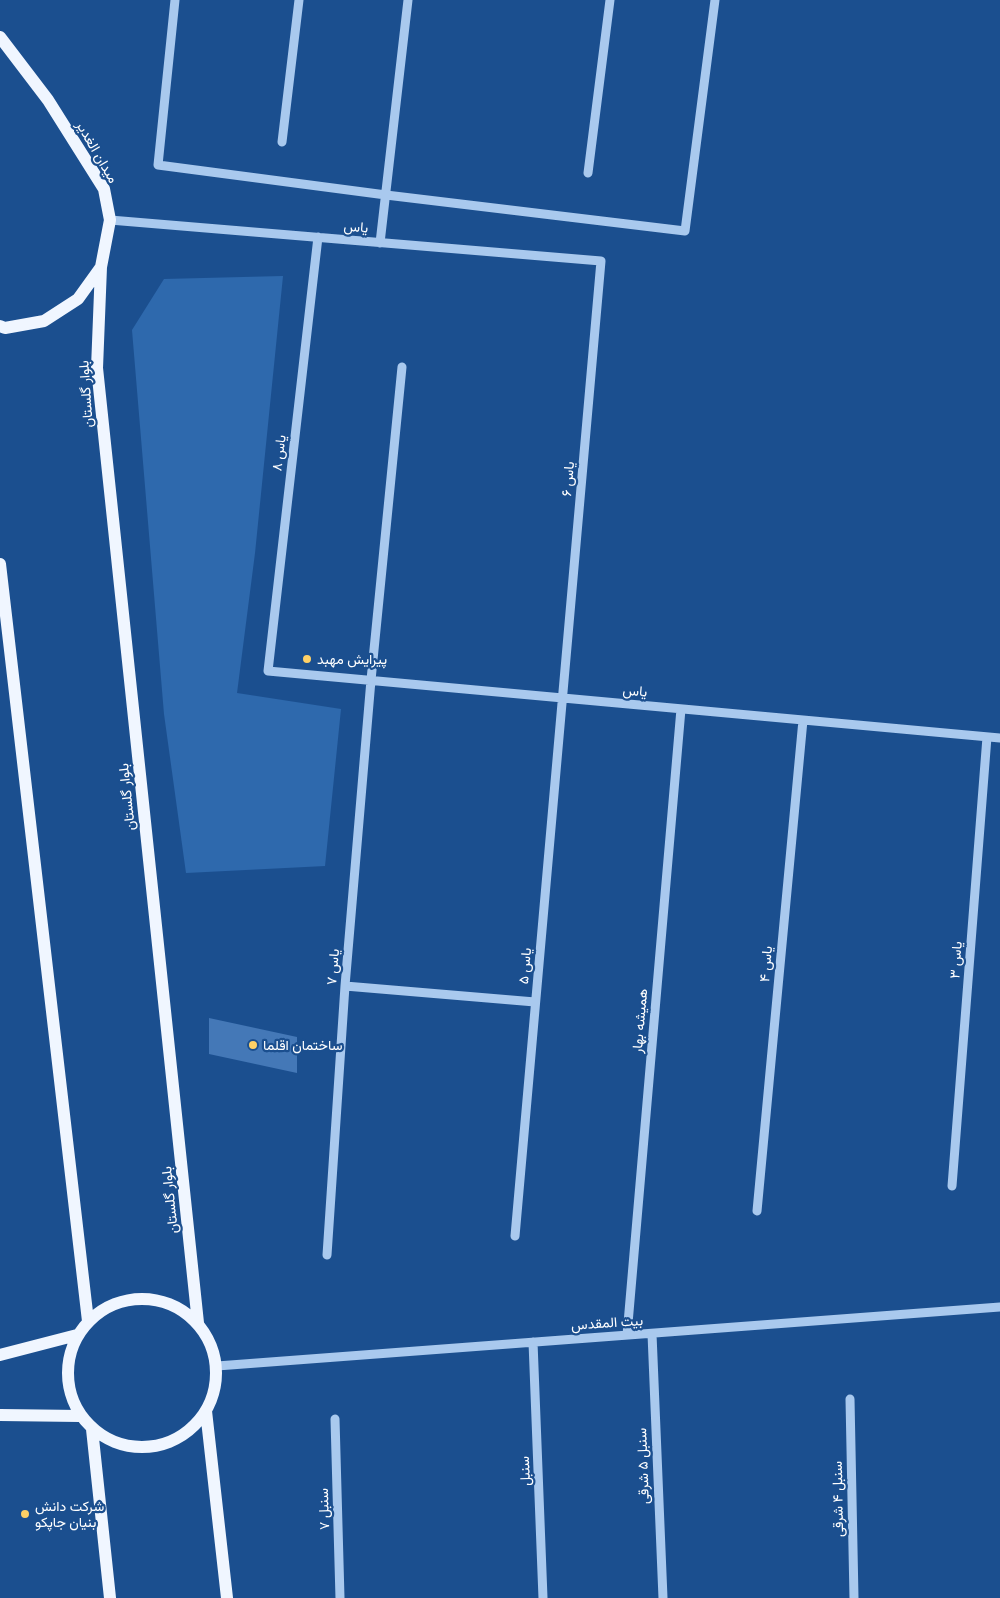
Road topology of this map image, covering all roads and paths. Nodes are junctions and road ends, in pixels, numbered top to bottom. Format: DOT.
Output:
graph roads {
  1 [pos="175,0"];
  2 [pos="299,0"];
  3 [pos="408,0"];
  4 [pos="610,0"];
  5 [pos="715,0"];
  6 [pos="0,37"];
  7 [pos="282,142"];
  8 [pos="588,173"];
  9 [pos="386,196"];
  10 [pos="110,220"];
  11 [pos="318,238"];
  12 [pos="380,243"];
  13 [pos="601,261"];
  14 [pos="101,267"];
  15 [pos="0,326"];
  16 [pos="402,367"];
  17 [pos="0,564"];
  18 [pos="268,671"];
  19 [pos="371,680"];
  20 [pos="562,698"];
  21 [pos="681,709"];
  22 [pos="803,720"];
  23 [pos="987,737"];
  24 [pos="1000,738"];
  25 [pos="345,986"];
  26 [pos="536,1002"];
  27 [pos="952,1186"];
  28 [pos="757,1211"];
  29 [pos="515,1236"];
  30 [pos="327,1255"];
  31 [pos="1000,1307"];
  32 [pos="88,1321"];
  33 [pos="198,1323"];
  34 [pos="652,1334"];
  35 [pos="77,1335"];
  36 [pos="627,1336"];
  37 [pos="533,1342"];
  38 [pos="0,1355"];
  39 [pos="217,1366"];
  40 [pos="850,1399"];
  41 [pos="206,1411"];
  42 [pos="0,1415"];
  43 [pos="80,1416"];
  44 [pos="335,1419"];
  45 [pos="92,1429"];
  46 [pos="110,1598"];
  47 [pos="227,1598"];
  48 [pos="340,1598"];
  49 [pos="544,1598"];
  50 [pos="663,1598"];
  51 [pos="854,1598"];
  1 -- 9 [label="street"];
  2 -- 7 [label="street"];
  3 -- 9 [label="street"];
  4 -- 8 [label="street"];
  5 -- 9 [label="street"];
  6 -- 10 [label="main road, میدان الغدیر"];
  9 -- 12 [label="street"];
  10 -- 11 [label="street, یاس"];
  10 -- 14 [label="main road, میدان الغدیر"];
  11 -- 12 [label="street, یاس"];
  11 -- 18 [label="street, یاس ۸"];
  12 -- 13 [label="street, یاس"];
  13 -- 20 [label="street, یاس ۶"];
  14 -- 15 [label="main road, میدان الغدیر"];
  14 -- 33 [label="main road, بلوار گلستان"];
  16 -- 19 [label="street, یاس ۷"];
  17 -- 32 [label="main road"];
  18 -- 19 [label="street, یاس"];
  19 -- 20 [label="street, یاس"];
  19 -- 25 [label="street, یاس ۷"];
  20 -- 21 [label="street, یاس"];
  20 -- 26 [label="street, یاس ۵"];
  21 -- 22 [label="street, یاس"];
  21 -- 36 [label="street, همیشه بهار"];
  22 -- 23 [label="street, یاس"];
  22 -- 28 [label="street, یاس ۴"];
  23 -- 24 [label="street, یاس"];
  23 -- 27 [label="street, یاس ۳"];
  25 -- 26 [label="street"];
  25 -- 30 [label="street, یاس ۷"];
  26 -- 29 [label="street, یاس ۵"];
  31 -- 34 [label="street, بیت المقدس"];
  32 -- 33 [label="main road"];
  32 -- 35 [label="main road"];
  33 -- 39 [label="main road"];
  34 -- 36 [label="street, بیت المقدس"];
  34 -- 50 [label="street, سنبل ۵ شرقی"];
  35 -- 38 [label="main road"];
  35 -- 43 [label="main road"];
  36 -- 37 [label="street, بیت المقدس"];
  37 -- 39 [label="street, بیت المقدس"];
  37 -- 49 [label="street, سنبل"];
  39 -- 41 [label="main road"];
  40 -- 51 [label="street, سنبل ۴ شرقی"];
  41 -- 45 [label="main road"];
  41 -- 47 [label="main road"];
  42 -- 43 [label="main road"];
  43 -- 45 [label="main road"];
  44 -- 48 [label="street, سنبل ۷"];
  45 -- 46 [label="main road"];
}
